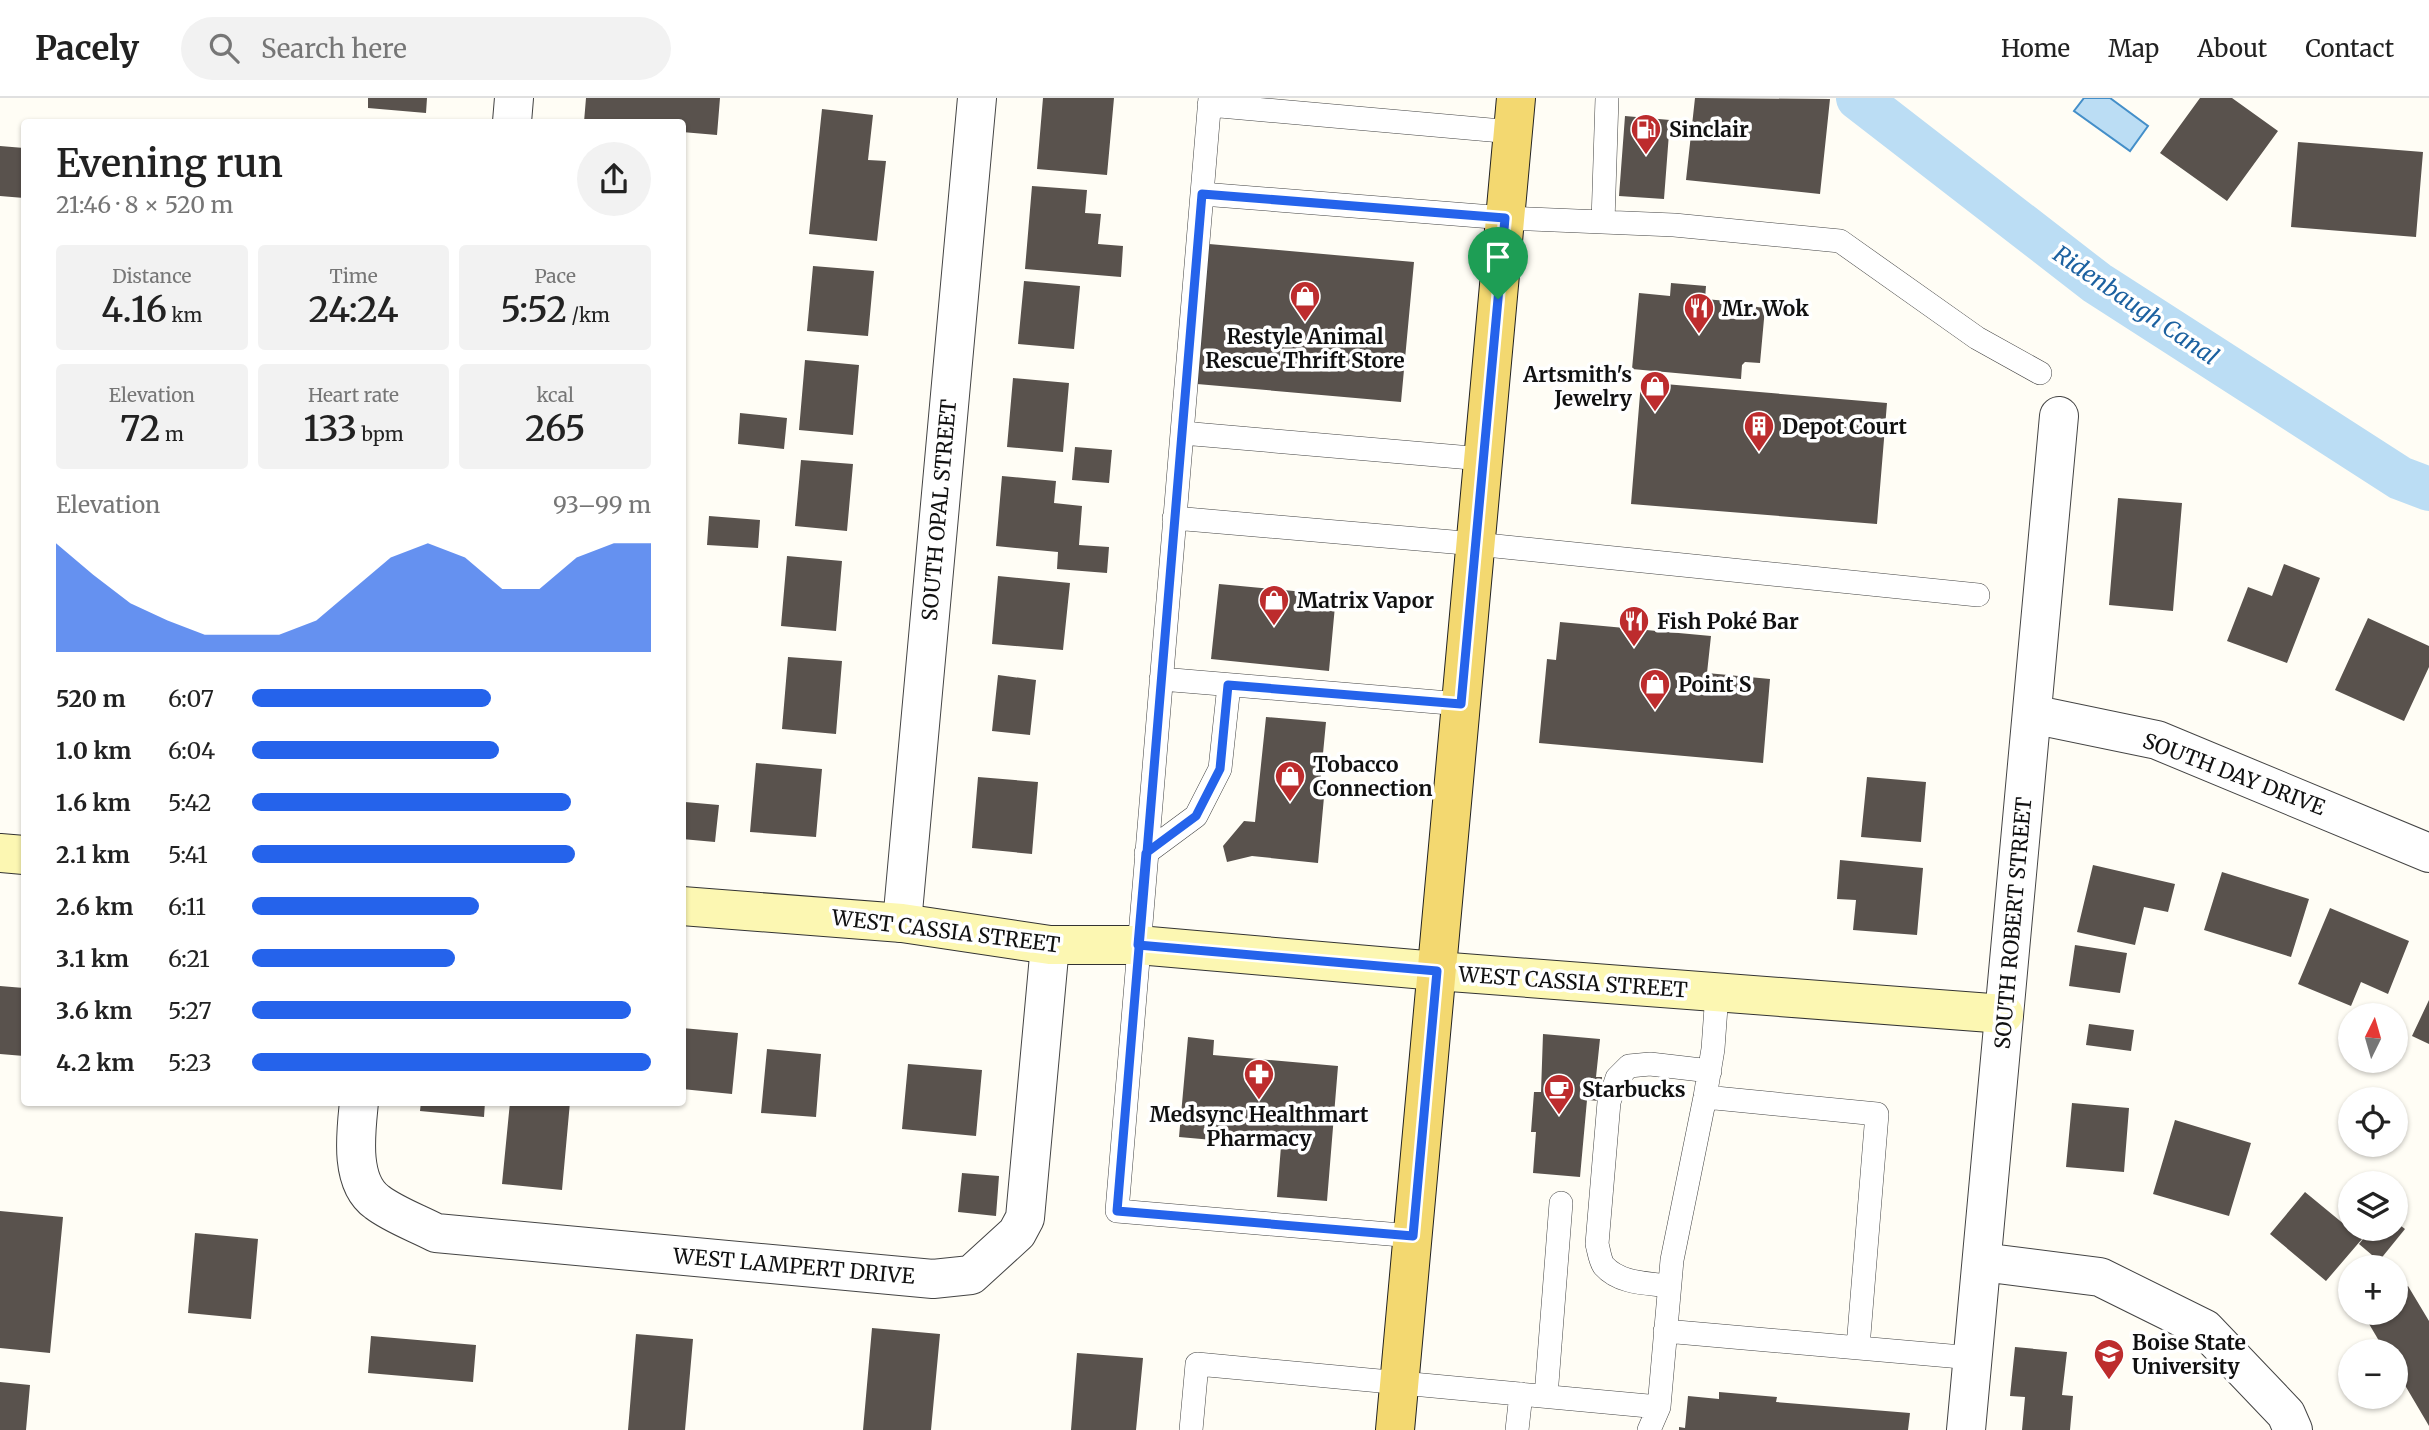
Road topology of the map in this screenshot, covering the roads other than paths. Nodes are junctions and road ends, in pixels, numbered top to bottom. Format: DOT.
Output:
graph roads {
  1 [pos="514,98"];
  2 [pos="977,98"];
  3 [pos="1607,98"];
  4 [pos="1210,102"];
  5 [pos="1515,115"];
  6 [pos="512,119"];
  7 [pos="1202,194"];
  8 [pos="1505,218"];
  9 [pos="1603,222"];
  10 [pos="2039,373"];
  11 [pos="2059,416"];
  12 [pos="1182,433"];
  13 [pos="1483,459"];
  14 [pos="1174,518"];
  15 [pos="1476,544"];
  16 [pos="1978,594"];
  17 [pos="1161,679"];
  18 [pos="1228,685"];
  19 [pos="1461,704"];
  20 [pos="2032,714"];
  21 [pos="0,853"];
  22 [pos="1146,853"];
  23 [pos="2429,853"];
  24 [pos="21,855"];
  25 [pos="686,906"];
  26 [pos="902,923"];
  27 [pos="1050,945"];
  28 [pos="1138,945"];
  29 [pos="1437,971"];
  30 [pos="1717,993"];
  31 [pos="2004,1014"];
  32 [pos="1710,1071"];
  33 [pos="1705,1097"];
  34 [pos="359,1106"];
  35 [pos="1561,1203"];
  36 [pos="1413,1236"];
  37 [pos="1982,1262"];
  38 [pos="1669,1286"];
  39 [pos="1665,1331"];
  40 [pos="1858,1347"];
  41 [pos="1973,1358"];
  42 [pos="1399,1383"];
  43 [pos="1521,1394"];
  44 [pos="1546,1396"];
  45 [pos="1659,1408"];
  46 [pos="1191,1430"];
  47 [pos="1395,1430"];
  48 [pos="1517,1430"];
  49 [pos="1649,1430"];
  50 [pos="1966,1430"];
  51 [pos="2293,1430"];
  1 -- 6 [label="street"];
  2 -- 26 [label="street, SOUTH OPAL STREET"];
  3 -- 9 [label="lane"];
  4 -- 5 [label="lane"];
  4 -- 7 [label="lane"];
  5 -- 8 [label="main road"];
  7 -- 8 [label="lane"];
  7 -- 12 [label="lane"];
  8 -- 9 [label="lane"];
  8 -- 13 [label="main road"];
  9 -- 10 [label="lane"];
  11 -- 20 [label="street, SOUTH ROBERT STREET"];
  12 -- 13 [label="lane"];
  12 -- 14 [label="lane"];
  13 -- 15 [label="main road"];
  14 -- 15 [label="lane"];
  14 -- 17 [label="lane"];
  15 -- 16 [label="lane"];
  15 -- 19 [label="main road"];
  17 -- 18 [label="lane"];
  17 -- 22 [label="lane"];
  18 -- 19 [label="lane"];
  18 -- 22 [label="lane"];
  19 -- 29 [label="main road"];
  20 -- 23 [label="street, SOUTH DAY DRIVE"];
  20 -- 31 [label="street, SOUTH ROBERT STREET"];
  21 -- 24 [label="street"];
  22 -- 28 [label="lane"];
  25 -- 26 [label="street, WEST CASSIA STREET"];
  26 -- 27 [label="street, WEST CASSIA STREET"];
  27 -- 28 [label="street, WEST CASSIA STREET"];
  27 -- 34 [label="street, WEST LAMPERT DRIVE"];
  28 -- 29 [label="street, WEST CASSIA STREET"];
  28 -- 36 [label="lane"];
  29 -- 30 [label="street, WEST CASSIA STREET"];
  29 -- 36 [label="main road"];
  30 -- 31 [label="street, WEST CASSIA STREET"];
  30 -- 32 [label="lane"];
  31 -- 37 [label="street, SOUTH ROBERT STREET"];
  32 -- 33 [label="lane"];
  32 -- 38 [label="lane"];
  33 -- 38 [label="lane"];
  33 -- 40 [label="lane"];
  35 -- 44 [label="lane"];
  36 -- 42 [label="main road"];
  37 -- 41 [label="street, SOUTH ROBERT STREET"];
  37 -- 51 [label="street"];
  38 -- 39 [label="lane"];
  39 -- 40 [label="lane"];
  39 -- 45 [label="lane"];
  40 -- 41 [label="lane"];
  41 -- 50 [label="street, SOUTH ROBERT STREET"];
  42 -- 43 [label="lane"];
  42 -- 46 [label="lane"];
  42 -- 47 [label="main road"];
  43 -- 44 [label="lane"];
  43 -- 48 [label="lane"];
  44 -- 45 [label="lane"];
  45 -- 49 [label="lane"];
}
